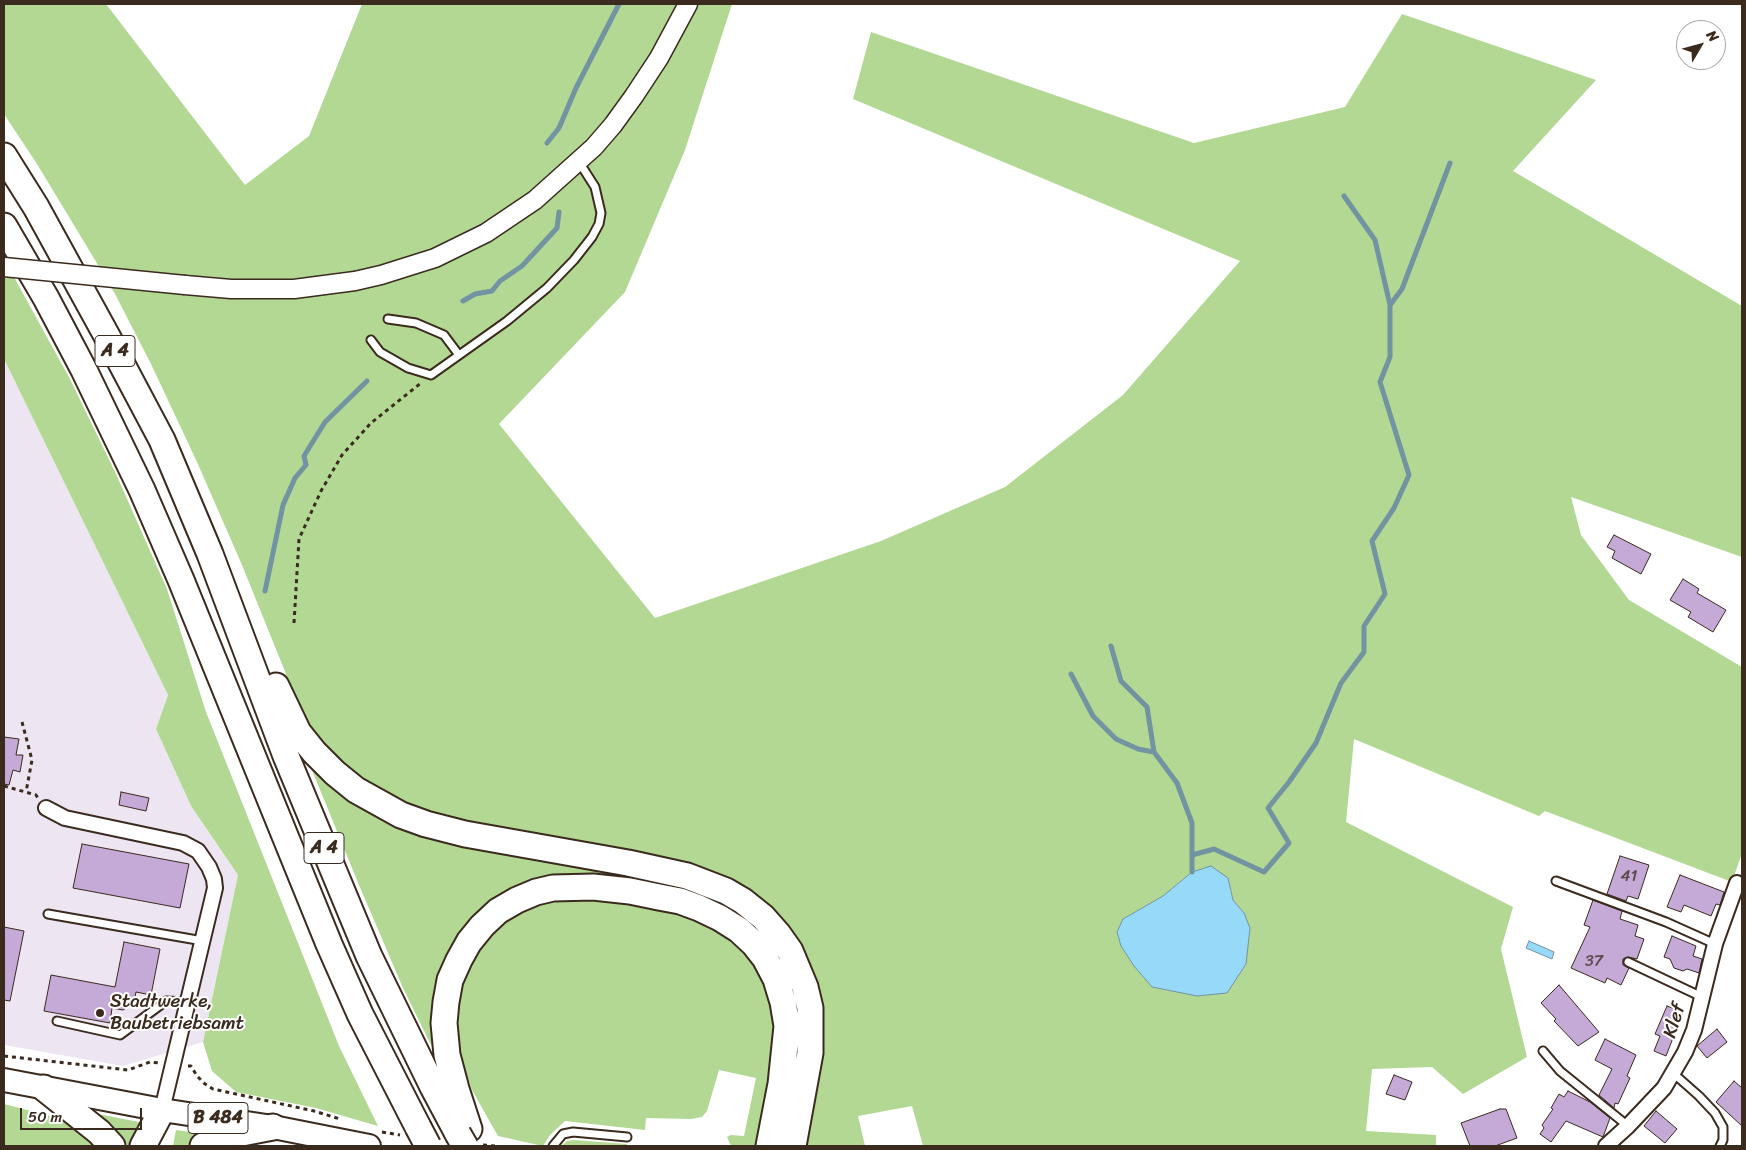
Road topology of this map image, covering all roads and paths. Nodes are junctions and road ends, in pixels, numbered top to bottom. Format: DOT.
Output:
graph roads {
  1 [pos="688,4"];
  2 [pos="4,156"];
  3 [pos="579,162"];
  4 [pos="4,226"];
  5 [pos="4,267"];
  6 [pos="388,319"];
  7 [pos="371,340"];
  8 [pos="459,355"];
  9 [pos="431,375"];
  10 [pos="210,554"];
  11 [pos="294,623"];
  12 [pos="22,722"];
  13 [pos="4,786"];
  14 [pos="26,792"];
  15 [pos="46,808"];
  16 [pos="1556,880"];
  17 [pos="1737,883"];
  18 [pos="48,914"];
  19 [pos="203,941"];
  20 [pos="1715,944"];
  21 [pos="1628,962"];
  22 [pos="1702,997"];
  23 [pos="188,1002"];
  24 [pos="58,1021"];
  25 [pos="1542,1051"];
  26 [pos="4,1056"];
  27 [pos="173,1064"];
  28 [pos="1673,1073"];
  29 [pos="4,1080"];
  30 [pos="44,1088"];
  31 [pos="162,1110"];
  32 [pos="348,1122"];
  33 [pos="1628,1126"];
  34 [pos="273,1127"];
  35 [pos="627,1137"];
  36 [pos="372,1138"];
  37 [pos="418,1139"];
  38 [pos="469,1141"];
  39 [pos="781,1145"];
  40 [pos="112,1146"];
  41 [pos="143,1146"];
  42 [pos="162,1146"];
  43 [pos="203,1146"];
  44 [pos="495,1146"];
  45 [pos="553,1146"];
  46 [pos="1606,1146"];
  47 [pos="1720,1146"];
  1 -- 3 [label="street"];
  2 -- 10 [label="highway, A 4"];
  3 -- 5 [label="street, bridge"];
  3 -- 8 [label="lane"];
  4 -- 37 [label="highway, A 4"];
  6 -- 8 [label="lane"];
  7 -- 9 [label="lane"];
  8 -- 9 [label="lane"];
  9 -- 11 [label="path"];
  10 -- 38 [label="highway, A 4"];
  10 -- 39 [label="highway"];
  12 -- 14 [label="path"];
  13 -- 14 [label="path"];
  14 -- 15 [label="path"];
  15 -- 19 [label="street"];
  16 -- 20 [label="lane"];
  17 -- 20 [label="street, Klef"];
  18 -- 19 [label="lane"];
  19 -- 23 [label="street"];
  20 -- 22 [label="street, Klef"];
  21 -- 22 [label="lane"];
  22 -- 28 [label="street, Klef"];
  23 -- 24 [label="lane"];
  23 -- 27 [label="street"];
  25 -- 33 [label="lane"];
  26 -- 27 [label="path"];
  27 -- 31 [label="street"];
  27 -- 32 [label="path"];
  28 -- 33 [label="street, Klef"];
  28 -- 47 [label="lane"];
  29 -- 30 [label="main road, B 484"];
  30 -- 31 [label="main road, B 484"];
  30 -- 40 [label="highway"];
  31 -- 34 [label="main road, B 484"];
  31 -- 41 [label="highway"];
  31 -- 42 [label="highway"];
  33 -- 46 [label="street, Klef"];
  34 -- 36 [label="main road, B 484"];
  34 -- 43 [label="highway"];
  35 -- 45 [label="lane"];
  36 -- 37 [label="path"];
  38 -- 39 [label="highway"];
  38 -- 44 [label="path"];
}
